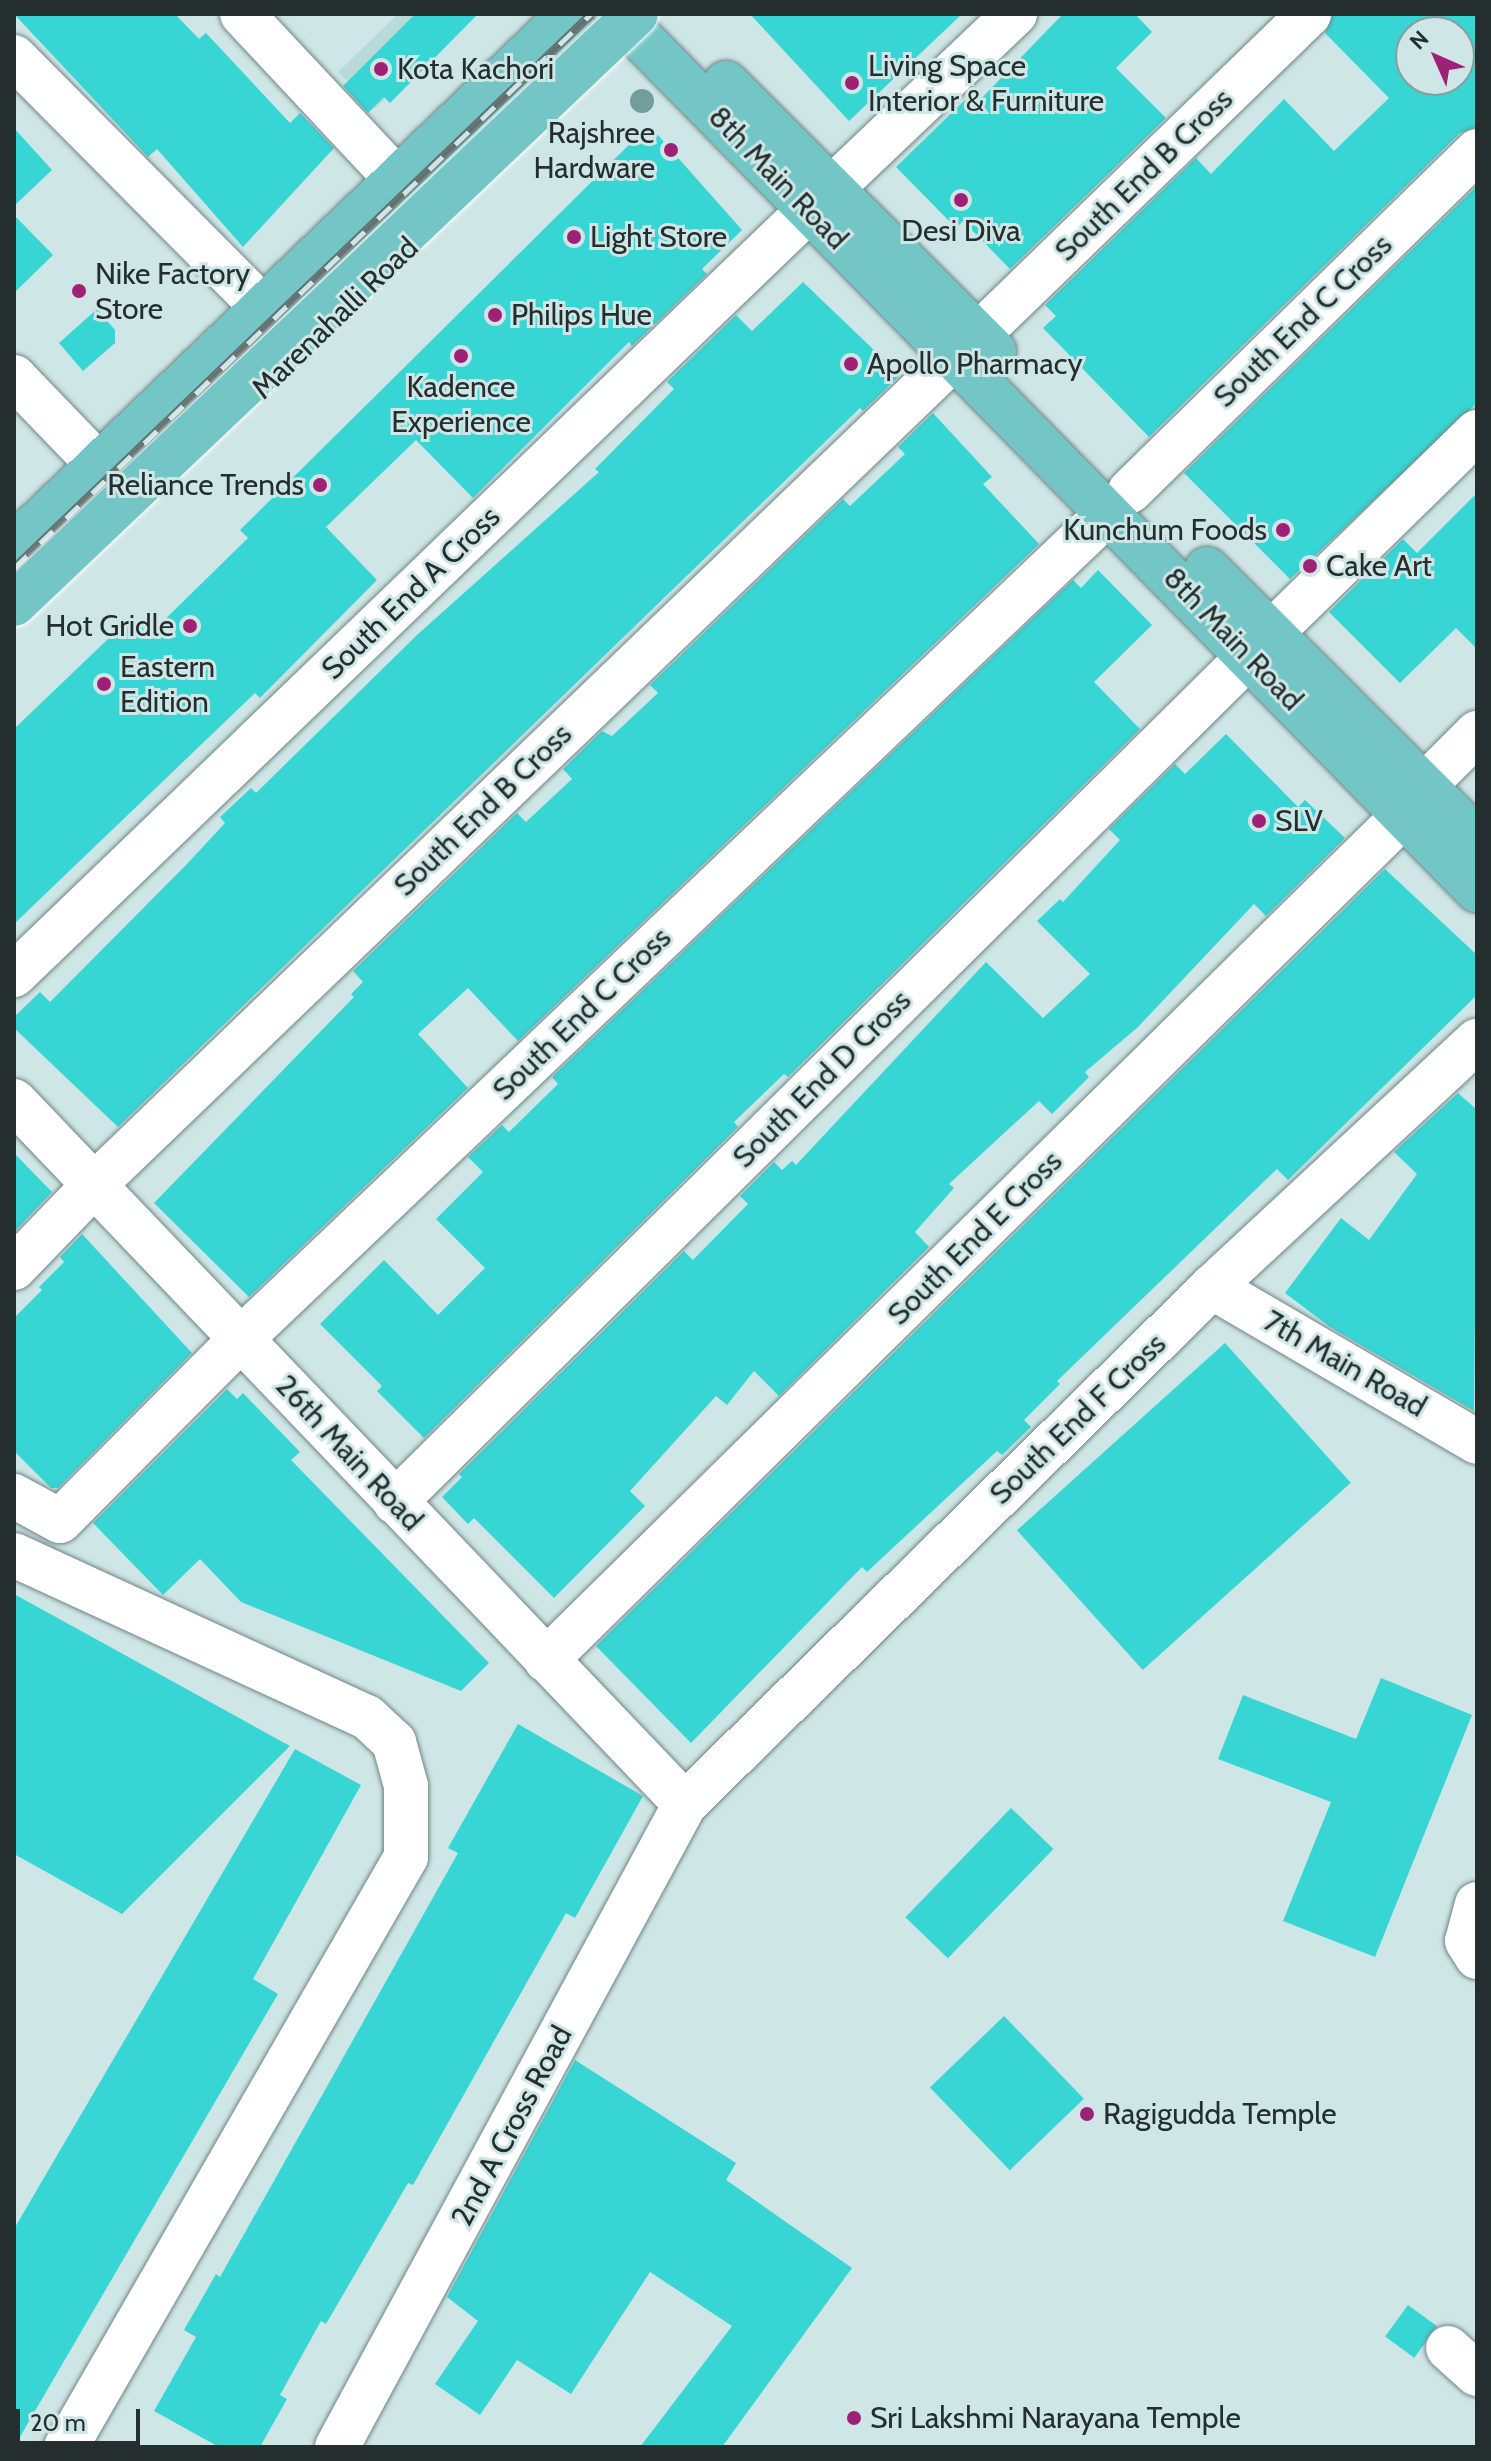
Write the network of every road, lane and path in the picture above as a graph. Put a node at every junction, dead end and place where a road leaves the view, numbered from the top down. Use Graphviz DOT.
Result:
graph roads {
  1 [pos="242,14"];
  2 [pos="548,14"];
  3 [pos="570,14"];
  4 [pos="1015,14"];
  5 [pos="1309,14"];
  6 [pos="640,18"];
  7 [pos="14,57"];
  8 [pos="1477,151"];
  9 [pos="387,169"];
  10 [pos="820,199"];
  11 [pos="252,297"];
  12 [pos="967,346"];
  13 [pos="14,377"];
  14 [pos="1477,432"];
  15 [pos="89,455"];
  16 [pos="1120,502"];
  17 [pos="14,528"];
  18 [pos="14,546"];
  19 [pos="14,604"];
  20 [pos="14,623"];
  21 [pos="1260,644"];
  22 [pos="1477,733"];
  23 [pos="1414,800"];
  24 [pos="1477,839"];
  25 [pos="1477,890"];
  26 [pos="14,975"];
  27 [pos="1477,1041"];
  28 [pos="14,1101"];
  29 [pos="94,1185"];
  30 [pos="14,1268"];
  31 [pos="1212,1287"];
  32 [pos="241,1339"];
  33 [pos="1477,1442"];
  34 [pos="14,1496"];
  35 [pos="395,1502"];
  36 [pos="14,1555"];
  37 [pos="546,1660"];
  38 [pos="685,1804"];
  39 [pos="1477,1904"];
  40 [pos="1476,1956"];
  41 [pos="350,2442"];
  42 [pos="66,2447"];
  1 -- 9 [label="street"];
  2 -- 9 [label="main road"];
  3 -- 18 [label="main road"];
  4 -- 10 [label="street, South End A Cross"];
  5 -- 12 [label="street, South End B Cross"];
  6 -- 10 [label="main road, 8th Main Road"];
  6 -- 19 [label="main road, bridge"];
  6 -- 20 [label="main road, Marenahalli Road"];
  7 -- 11 [label="street"];
  8 -- 16 [label="street, South End C Cross"];
  9 -- 11 [label="main road"];
  10 -- 12 [label="main road, 8th Main Road"];
  10 -- 26 [label="street, South End A Cross"];
  11 -- 15 [label="main road"];
  12 -- 16 [label="main road, 8th Main Road"];
  12 -- 29 [label="street, South End B Cross"];
  13 -- 15 [label="street"];
  14 -- 21 [label="street, South End D Cross"];
  15 -- 17 [label="main road"];
  16 -- 21 [label="main road, 8th Main Road"];
  16 -- 32 [label="street, South End C Cross"];
  21 -- 23 [label="main road, 8th Main Road"];
  21 -- 35 [label="street, South End D Cross"];
  22 -- 23 [label="street, South End E Cross"];
  23 -- 24 [label="main road, 8th Main Road"];
  23 -- 25 [label="main road, 8th Main Road"];
  23 -- 37 [label="street, South End E Cross"];
  27 -- 31 [label="street, South End F Cross"];
  28 -- 29 [label="street, 26th Main Road"];
  29 -- 30 [label="street, South End B Cross"];
  29 -- 32 [label="street, 26th Main Road"];
  31 -- 33 [label="street, 7th Main Road"];
  31 -- 38 [label="street, South End F Cross"];
  32 -- 34 [label="street, South End C Cross"];
  32 -- 35 [label="street, 26th Main Road"];
  35 -- 37 [label="street, 26th Main Road"];
  36 -- 42 [label="street"];
  37 -- 38 [label="street, 26th Main Road"];
  38 -- 41 [label="street, 2nd A Cross Road"];
  39 -- 40 [label="street"];
}
